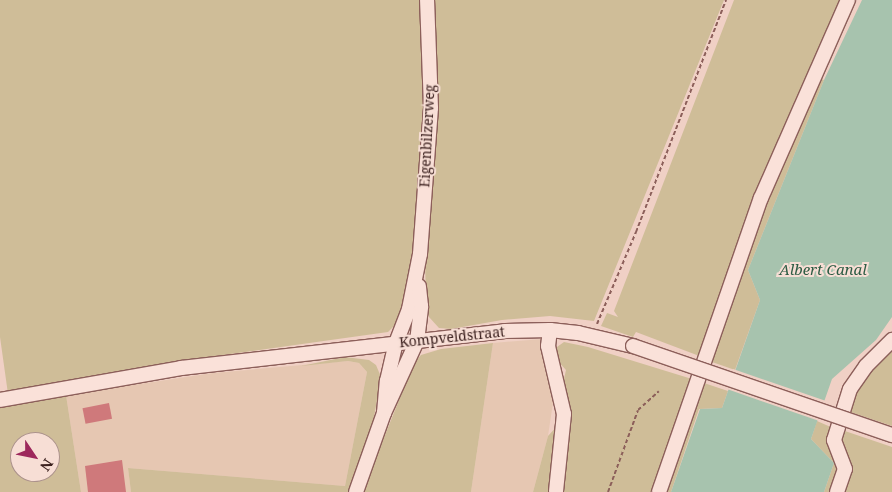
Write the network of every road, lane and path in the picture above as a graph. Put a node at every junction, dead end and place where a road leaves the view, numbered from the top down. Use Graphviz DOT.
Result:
graph roads {
  1 [pos="426,0"];
  2 [pos="726,0"];
  3 [pos="848,0"];
  4 [pos="418,273"];
  5 [pos="550,330"];
  6 [pos="594,336"];
  7 [pos="892,340"];
  8 [pos="417,341"];
  9 [pos="396,343"];
  10 [pos="659,391"];
  11 [pos="0,400"];
  12 [pos="384,413"];
  13 [pos="892,435"];
  14 [pos="356,492"];
  15 [pos="556,492"];
  16 [pos="608,492"];
  17 [pos="659,492"];
  18 [pos="837,492"];
  1 -- 4 [label="street, Eigenbilzerweg"];
  2 -- 6 [label="path"];
  3 -- 17 [label="street"];
  4 -- 8 [label="street, Eigenbilzerweg"];
  4 -- 9 [label="street, Eigenbilzerweg"];
  5 -- 6 [label="street, Kompveldstraat"];
  5 -- 8 [label="street, Kompveldstraat"];
  5 -- 15 [label="street"];
  6 -- 13 [label="street, Kompveldstraat, bridge"];
  7 -- 18 [label="street"];
  8 -- 9 [label="street, Kompveldstraat"];
  8 -- 12 [label="street, Eigenbilzerweg"];
  9 -- 11 [label="street, Kompveldstraat"];
  9 -- 12 [label="street, Eigenbilzerweg"];
  10 -- 16 [label="path"];
  12 -- 14 [label="street"];
}
